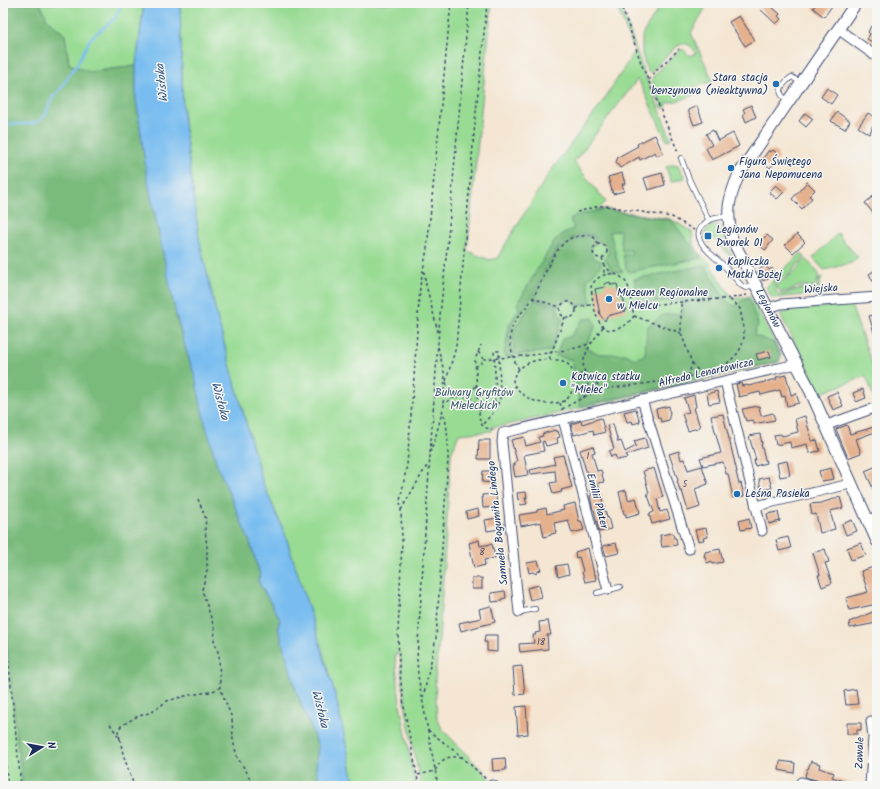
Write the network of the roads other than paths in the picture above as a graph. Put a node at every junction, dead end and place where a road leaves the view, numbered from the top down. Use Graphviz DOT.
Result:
graph roads {
  1 [pos="856,3"];
  2 [pos="838,30"];
  3 [pos="877,57"];
  4 [pos="681,158"];
  5 [pos="728,216"];
  6 [pos="709,221"];
  7 [pos="756,284"];
  8 [pos="877,297"];
  9 [pos="768,308"];
  10 [pos="797,362"];
  11 [pos="725,381"];
  12 [pos="642,400"];
  13 [pos="877,407"];
  14 [pos="563,414"];
  15 [pos="826,425"];
  16 [pos="503,432"];
  17 [pos="852,483"];
  18 [pos="756,506"];
  19 [pos="872,516"];
  20 [pos="762,531"];
  21 [pos="877,541"];
  22 [pos="689,549"];
  23 [pos="620,587"];
  24 [pos="608,590"];
  25 [pos="597,593"];
  26 [pos="535,609"];
  27 [pos="519,612"];
  28 [pos="871,721"];
  29 [pos="801,782"];
  30 [pos="816,786"];
  31 [pos="870,786"];
  1 -- 2 [label="street, Legionów"];
  2 -- 3 [label="street"];
  2 -- 5 [label="street, Legionów"];
  4 -- 6 [label="lane"];
  5 -- 6 [label="lane"];
  5 -- 7 [label="street, Legionów"];
  6 -- 7 [label="lane"];
  7 -- 9 [label="street, Legionów"];
  8 -- 9 [label="street, Wiejska"];
  9 -- 10 [label="street, Legionów"];
  10 -- 11 [label="street, Alfreda Lenartowicza"];
  10 -- 15 [label="street, Legionów"];
  11 -- 12 [label="street, Alfreda Lenartowicza"];
  11 -- 18 [label="street"];
  12 -- 14 [label="street, Alfreda Lenartowicza"];
  12 -- 22 [label="street"];
  13 -- 15 [label="street"];
  14 -- 16 [label="street, Alfreda Lenartowicza"];
  14 -- 24 [label="street, Emilii Plater"];
  15 -- 17 [label="street, Legionów"];
  16 -- 27 [label="street, Samuela Bogumiła Lindego"];
  17 -- 18 [label="street"];
  17 -- 19 [label="street, Legionów"];
  18 -- 20 [label="street"];
  19 -- 21 [label="street, Legionów"];
  23 -- 24 [label="lane"];
  24 -- 25 [label="lane"];
  26 -- 27 [label="lane"];
  28 -- 31 [label="street, Zawale"];
  29 -- 30 [label="street"];
}
